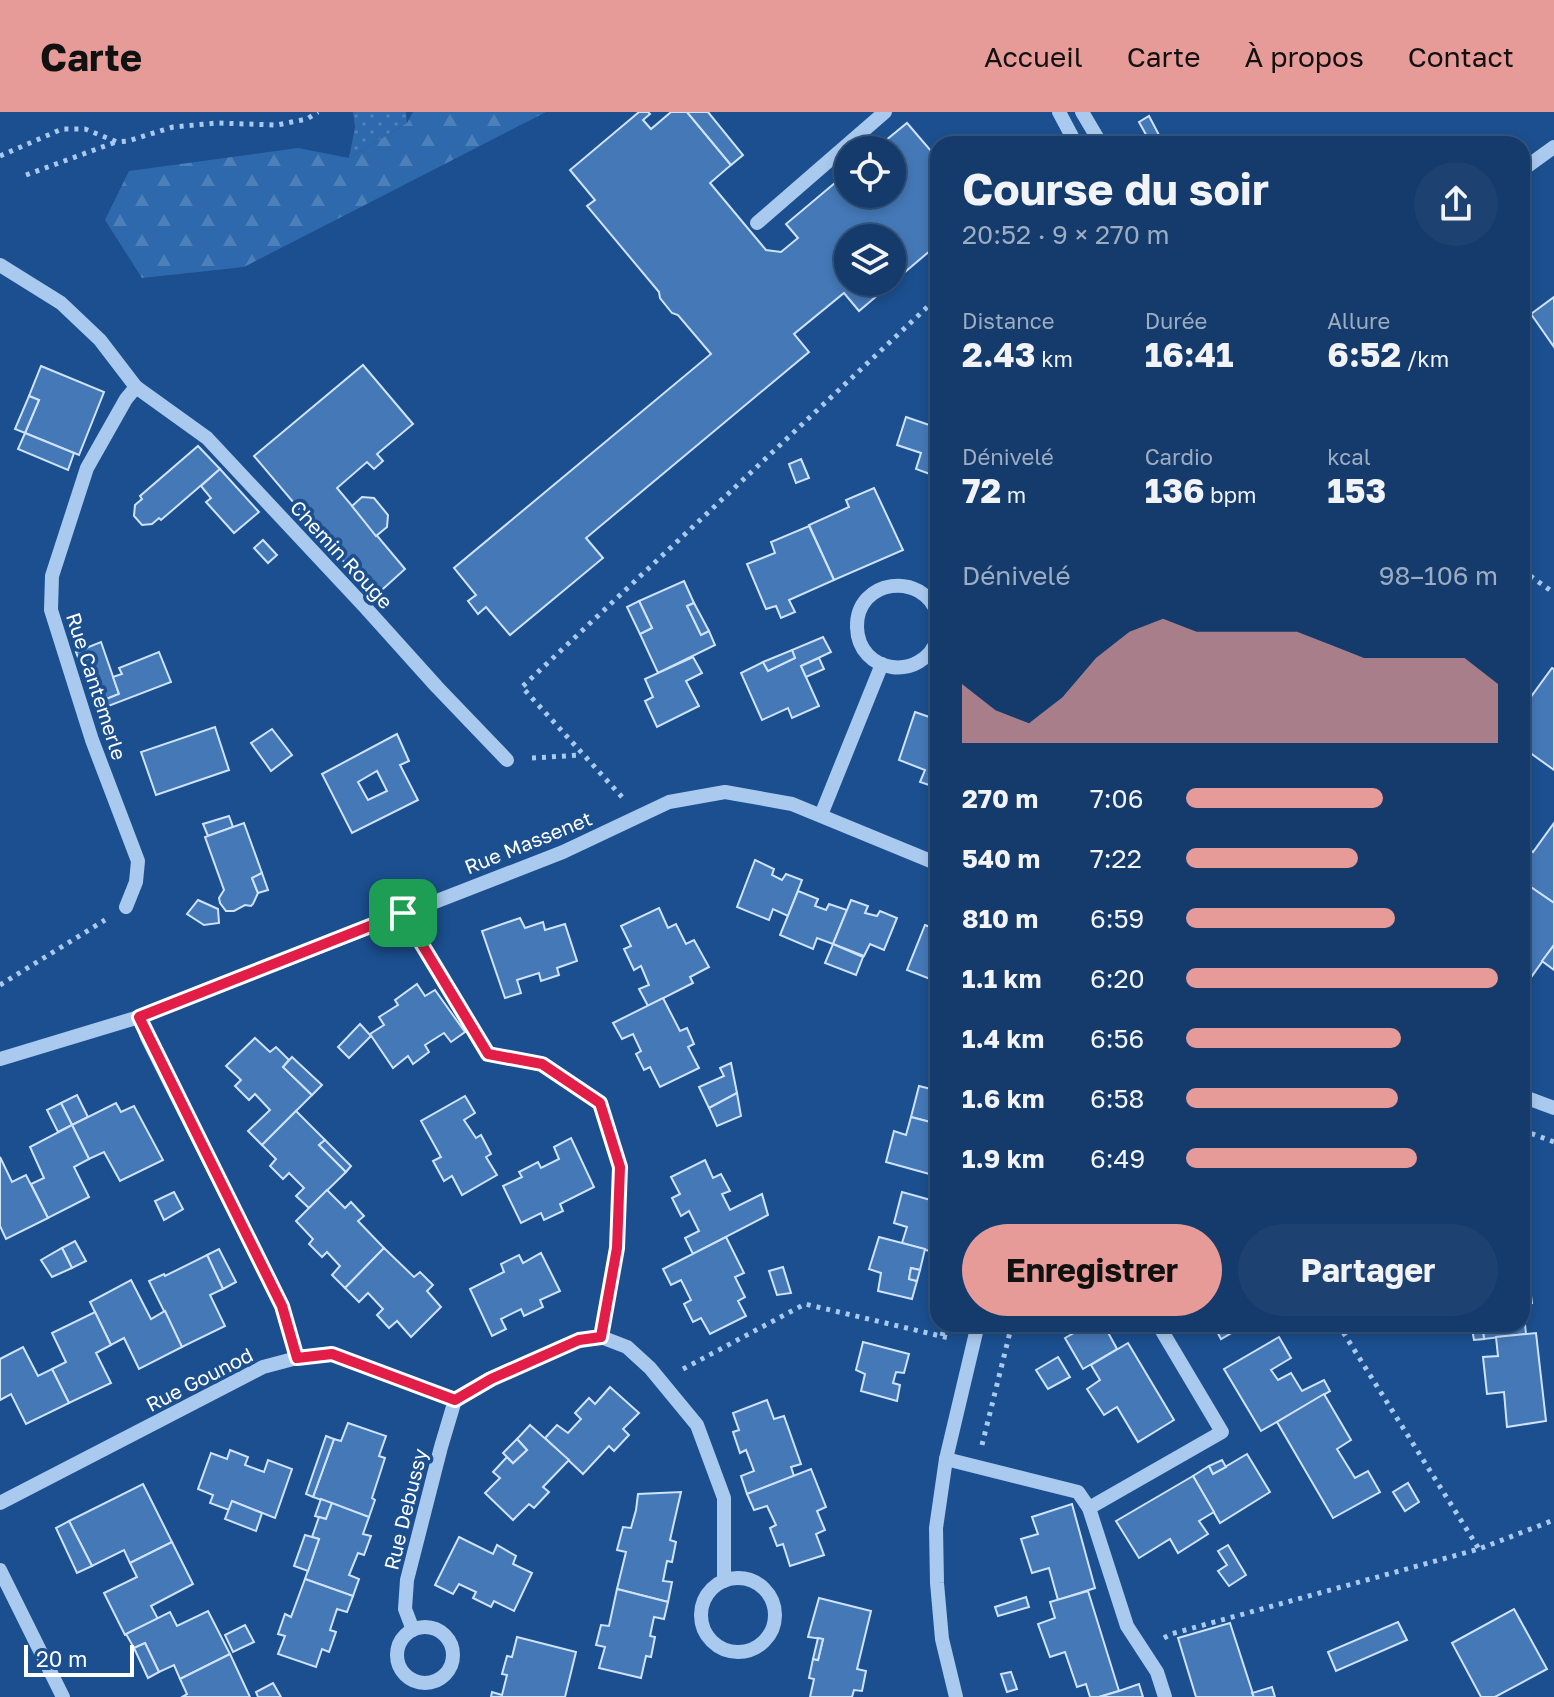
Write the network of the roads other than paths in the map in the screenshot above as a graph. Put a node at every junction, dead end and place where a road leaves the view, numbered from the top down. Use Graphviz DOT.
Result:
graph roads {
  1 [pos="885,112"];
  2 [pos="1059,112"];
  3 [pos="1082,112"];
  4 [pos="1072,136"];
  5 [pos="1096,136"];
  6 [pos="1554,147"];
  7 [pos="1530,164"];
  8 [pos="757,223"];
  9 [pos="0,265"];
  10 [pos="136,387"];
  11 [pos="930,593"];
  12 [pos="930,654"];
  13 [pos="882,664"];
  14 [pos="507,760"];
  15 [pos="821,815"];
  16 [pos="930,861"];
  17 [pos="126,907"];
  18 [pos="139,1017"];
  19 [pos="0,1059"];
  20 [pos="542,1064"];
  21 [pos="1530,1099"];
  22 [pos="1554,1108"];
  23 [pos="976,1332"];
  24 [pos="1163,1332"];
  25 [pos="601,1337"];
  26 [pos="297,1358"];
  27 [pos="455,1400"];
  28 [pos="946,1459"];
  29 [pos="0,1503"];
  30 [pos="1089,1508"];
  31 [pos="0,1570"];
  32 [pos="724,1581"];
  33 [pos="413,1630"];
  34 [pos="63,1697"];
  35 [pos="956,1697"];
  36 [pos="1165,1697"];
  1 -- 8 [label="street"];
  2 -- 4 [label="street"];
  3 -- 5 [label="street"];
  6 -- 7 [label="street"];
  9 -- 10 [label="street"];
  10 -- 14 [label="street, Chemin Rouge"];
  10 -- 17 [label="street, Rue Cantemerle"];
  11 -- 13 [label="street"];
  12 -- 13 [label="street"];
  13 -- 15 [label="street"];
  15 -- 16 [label="street, Rue Massenet"];
  15 -- 18 [label="street, Rue Massenet"];
  18 -- 19 [label="street, Rue Massenet"];
  18 -- 26 [label="street"];
  20 -- 25 [label="street"];
  21 -- 22 [label="street"];
  23 -- 28 [label="street"];
  24 -- 30 [label="street"];
  25 -- 27 [label="street"];
  25 -- 32 [label="street"];
  26 -- 27 [label="street, Rue Gounod"];
  26 -- 29 [label="street, Rue Gounod"];
  27 -- 33 [label="street, Rue Debussy"];
  28 -- 30 [label="street"];
  28 -- 35 [label="street"];
  30 -- 36 [label="street"];
  31 -- 34 [label="street"];
  32 -- 32 [label="street"];
}
